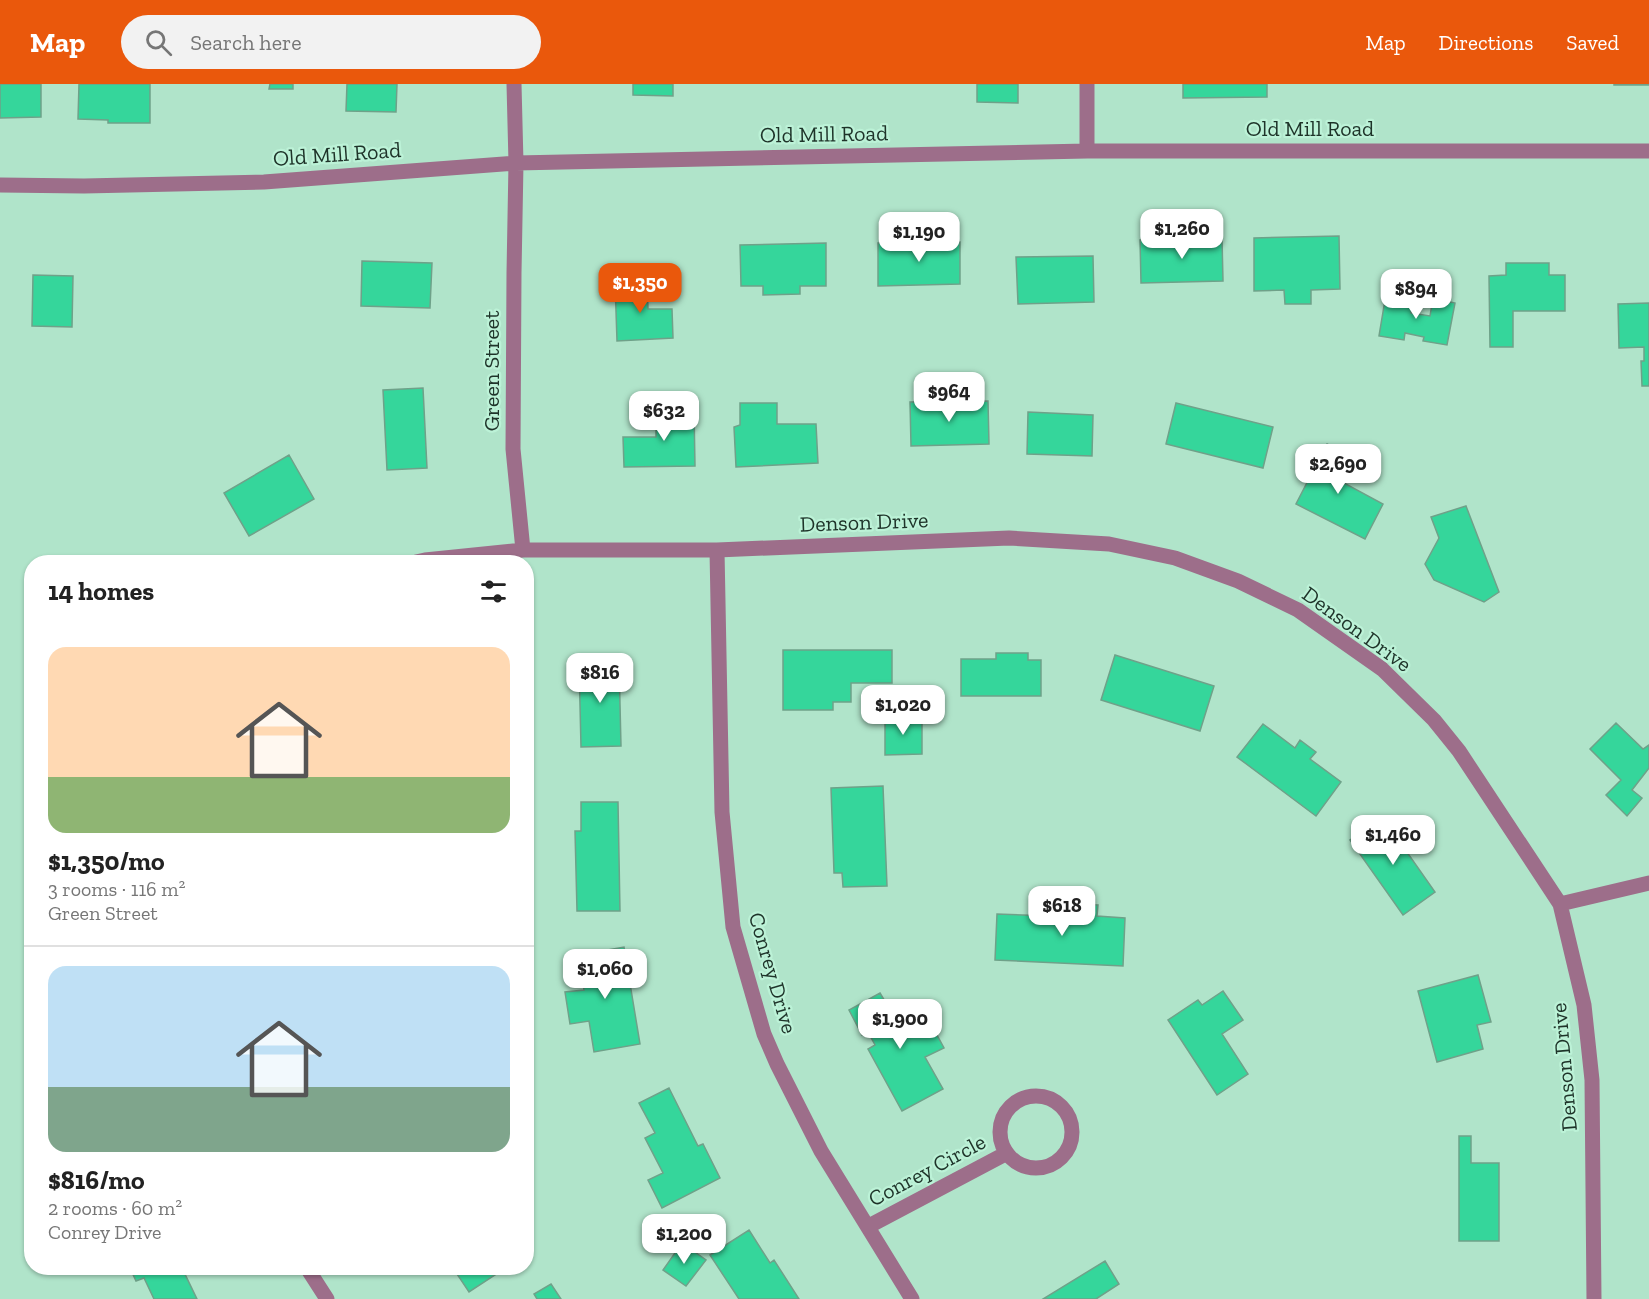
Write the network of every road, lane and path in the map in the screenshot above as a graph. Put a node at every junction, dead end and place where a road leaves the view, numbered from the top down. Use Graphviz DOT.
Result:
graph roads {
  1 [pos="514,84"];
  2 [pos="1087,84"];
  3 [pos="1087,151"];
  4 [pos="1649,151"];
  5 [pos="516,163"];
  6 [pos="0,185"];
  7 [pos="523,550"];
  8 [pos="717,550"];
  9 [pos="474,555"];
  10 [pos="1649,883"];
  11 [pos="1560,904"];
  12 [pos="1006,1153"];
  13 [pos="869,1226"];
  14 [pos="312,1275"];
  15 [pos="327,1299"];
  16 [pos="912,1299"];
  17 [pos="1594,1299"];
  1 -- 5 [label="street, Green Street"];
  2 -- 3 [label="street"];
  3 -- 4 [label="street, Old Mill Road"];
  3 -- 5 [label="street, Old Mill Road"];
  5 -- 6 [label="street, Old Mill Road"];
  5 -- 7 [label="street, Green Street"];
  7 -- 8 [label="street, Denson Drive"];
  7 -- 9 [label="street"];
  8 -- 11 [label="street, Denson Drive"];
  8 -- 13 [label="street, Conrey Drive"];
  10 -- 11 [label="street"];
  11 -- 17 [label="street, Denson Drive"];
  12 -- 12 [label="street, Conrey Circle"];
  12 -- 13 [label="street, Conrey Circle"];
  13 -- 16 [label="street, Conrey Drive"];
  14 -- 15 [label="street"];
}
